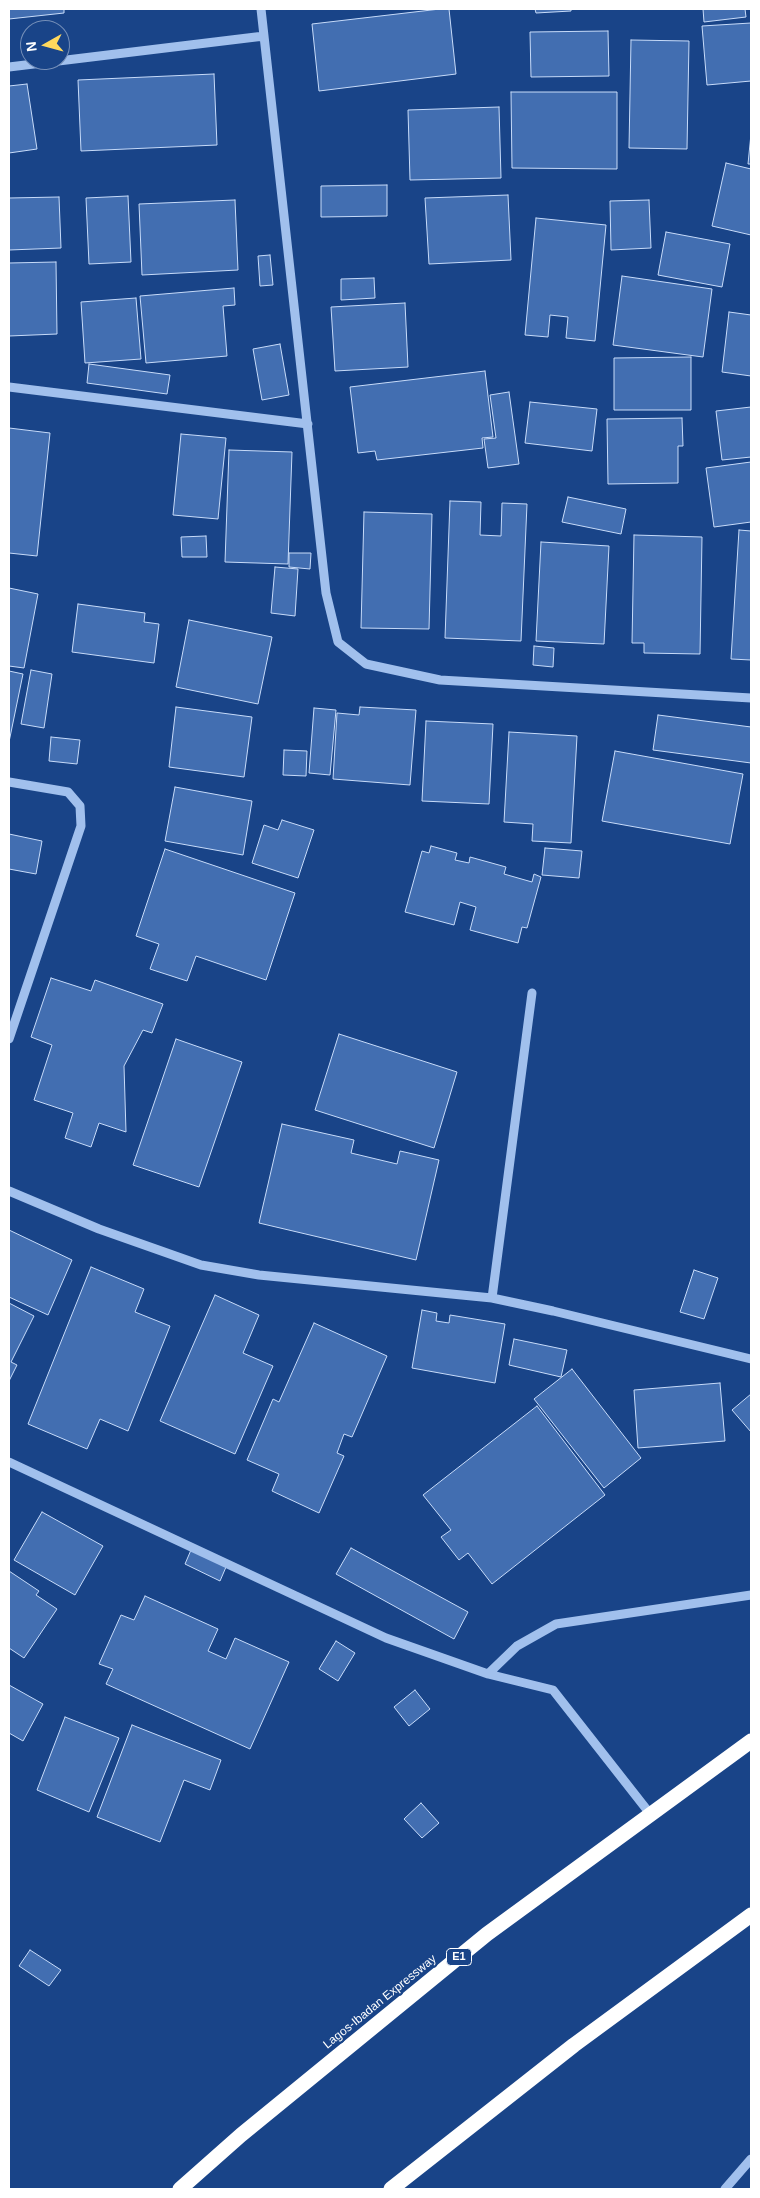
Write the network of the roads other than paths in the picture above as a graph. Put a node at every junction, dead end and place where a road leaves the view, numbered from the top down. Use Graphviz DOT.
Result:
graph roads {
  1 [pos="261,9"];
  2 [pos="264,36"];
  3 [pos="9,67"];
  4 [pos="9,387"];
  5 [pos="308,424"];
  6 [pos="751,698"];
  7 [pos="9,782"];
  8 [pos="532,994"];
  9 [pos="9,1039"];
  10 [pos="9,1191"];
  11 [pos="492,1298"];
  12 [pos="751,1359"];
  13 [pos="9,1462"];
  14 [pos="751,1595"];
  15 [pos="488,1674"];
  16 [pos="751,1742"];
  17 [pos="651,1815"];
  18 [pos="751,1916"];
  19 [pos="751,2158"];
  20 [pos="180,2189"];
  21 [pos="391,2189"];
  22 [pos="725,2189"];
  1 -- 2 [label="street"];
  2 -- 3 [label="street"];
  2 -- 5 [label="street"];
  4 -- 5 [label="street"];
  5 -- 6 [label="street"];
  7 -- 9 [label="street"];
  8 -- 11 [label="street"];
  10 -- 11 [label="street"];
  11 -- 12 [label="street"];
  13 -- 15 [label="street"];
  14 -- 15 [label="street"];
  15 -- 17 [label="street"];
  16 -- 17 [label="highway, Lagos-Ibadan Expressway / E1"];
  17 -- 20 [label="highway, Lagos-Ibadan Expressway / E1"];
  18 -- 21 [label="highway"];
  19 -- 22 [label="street"];
}
